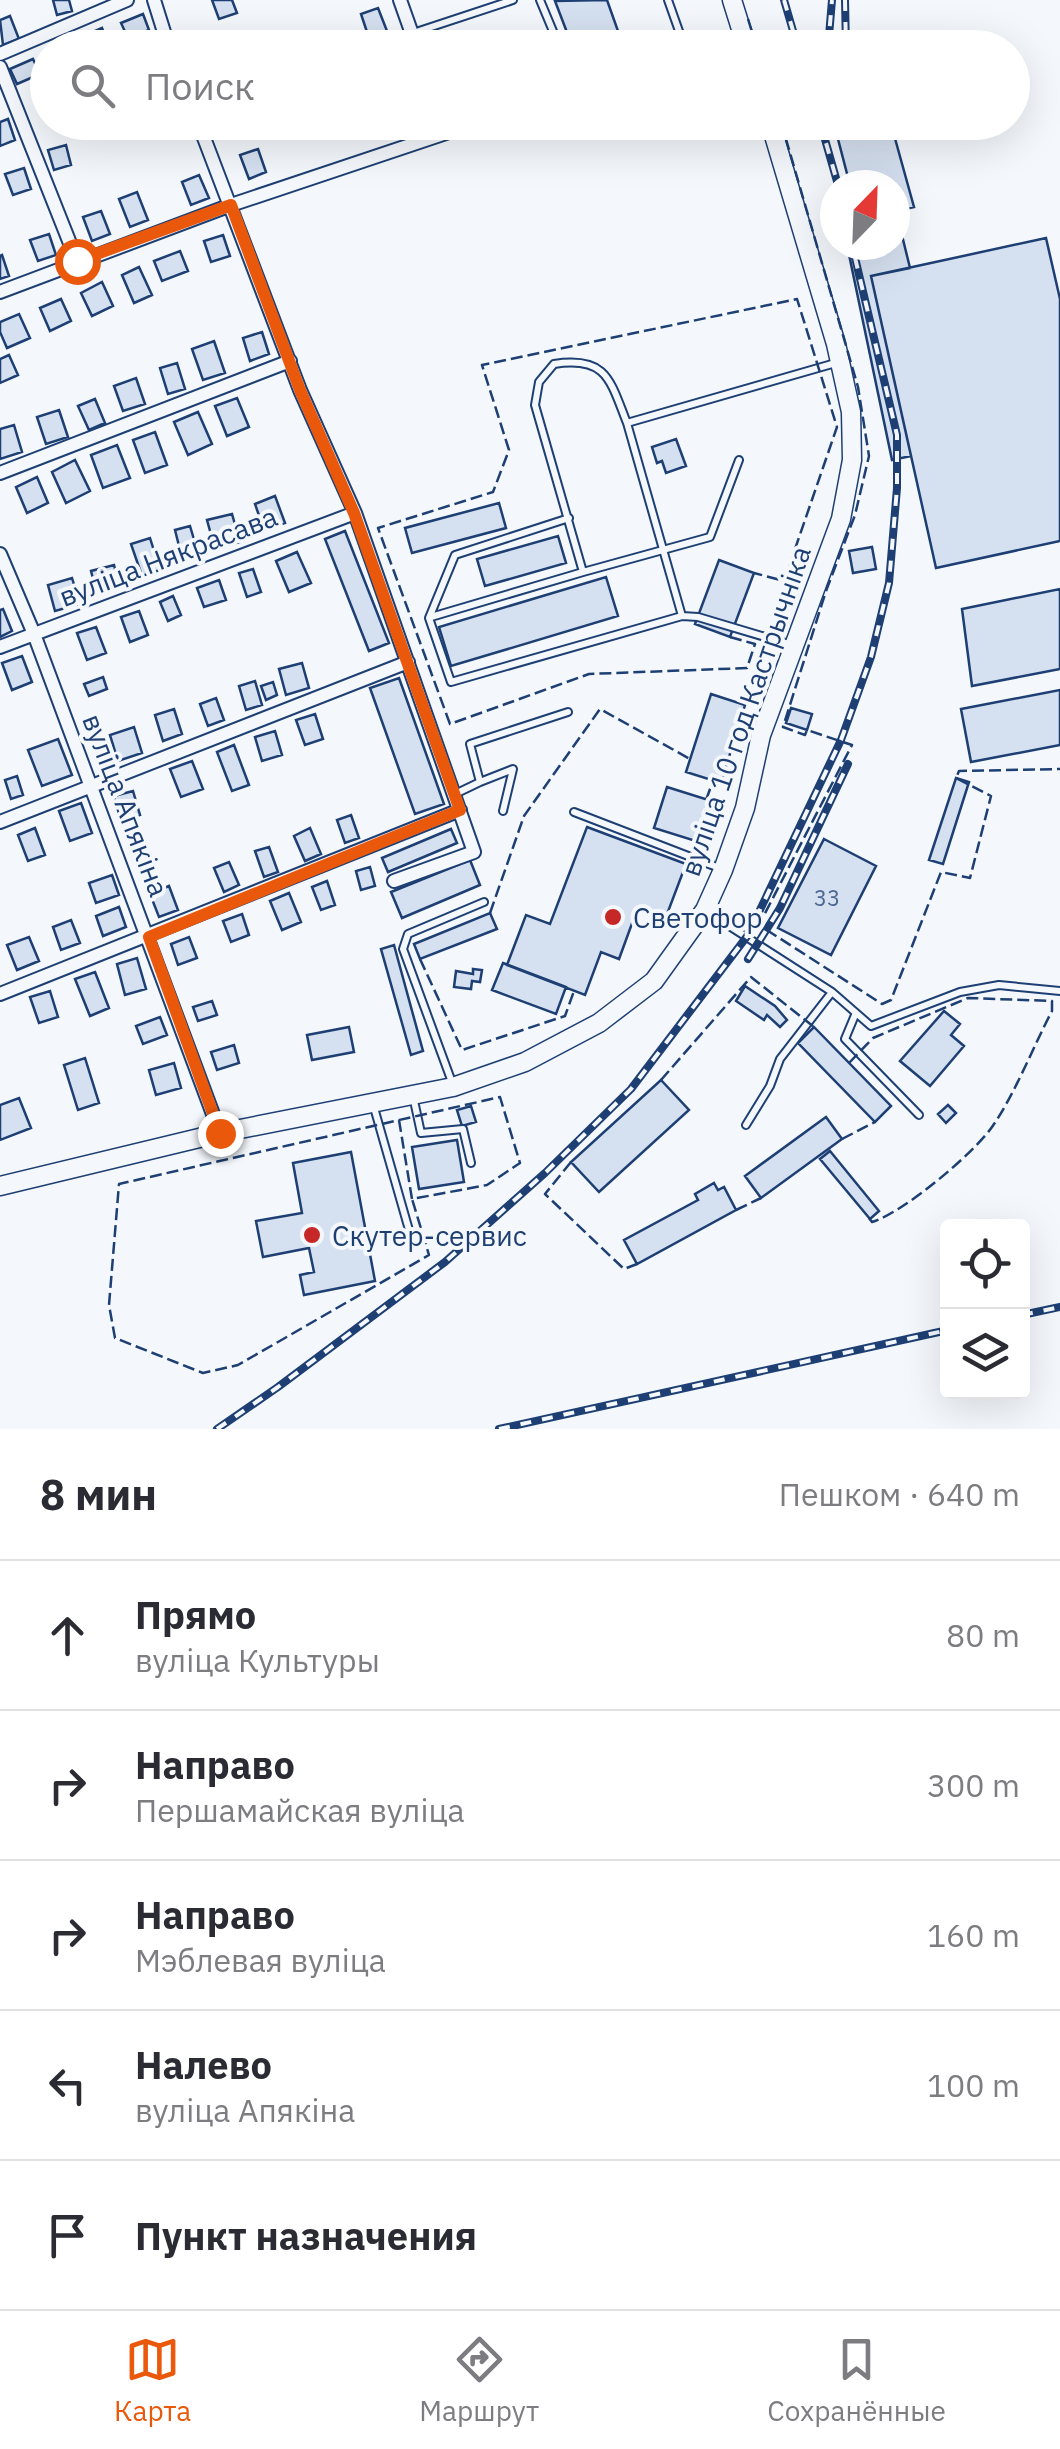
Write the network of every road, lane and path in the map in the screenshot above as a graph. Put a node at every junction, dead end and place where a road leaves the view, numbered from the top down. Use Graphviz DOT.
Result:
graph roads {
  1 [pos="127,0"];
  2 [pos="154,0"];
  3 [pos="400,0"];
  4 [pos="514,0"];
  5 [pos="540,0"];
  6 [pos="668,0"];
  7 [pos="732,0"];
  8 [pos="56,30"];
  9 [pos="163,30"];
  10 [pos="410,30"];
  11 [pos="441,30"];
  12 [pos="552,30"];
  13 [pos="679,30"];
  14 [pos="739,30"];
  15 [pos="30,41"];
  16 [pos="0,54"];
  17 [pos="0,67"];
  18 [pos="205,140"];
  19 [pos="409,140"];
  20 [pos="775,140"];
  21 [pos="231,205"];
  22 [pos="77,261"];
  23 [pos="0,292"];
  24 [pos="290,360"];
  25 [pos="840,362"];
  26 [pos="627,423"];
  27 [pos="739,460"];
  28 [pos="0,473"];
  29 [pos="354,513"];
  30 [pos="569,518"];
  31 [pos="663,549"];
  32 [pos="0,554"];
  33 [pos="583,572"];
  34 [pos="682,616"];
  35 [pos="429,618"];
  36 [pos="34,634"];
  37 [pos="794,645"];
  38 [pos="0,647"];
  39 [pos="408,662"];
  40 [pos="568,712"];
  41 [pos="480,782"];
  42 [pos="91,785"];
  43 [pos="454,794"];
  44 [pos="460,810"];
  45 [pos="503,812"];
  46 [pos="574,812"];
  47 [pos="0,822"];
  48 [pos="723,870"];
  49 [pos="394,881"];
  50 [pos="484,902"];
  51 [pos="705,910"];
  52 [pos="149,937"];
  53 [pos="1060,990"];
  54 [pos="832,992"];
  55 [pos="0,994"];
  56 [pos="854,1015"];
  57 [pos="453,1086"];
  58 [pos="413,1094"];
  59 [pos="373,1102"];
  60 [pos="919,1114"];
  61 [pos="746,1125"];
  62 [pos="220,1133"];
  63 [pos="471,1163"];
  64 [pos="0,1186"];
  65 [pos="412,1244"];
  1 -- 8 [label="street"];
  2 -- 9 [label="street"];
  3 -- 10 [label="street"];
  4 -- 11 [label="lane"];
  5 -- 12 [label="lane"];
  6 -- 13 [label="lane"];
  7 -- 14 [label="street"];
  15 -- 16 [label="street"];
  17 -- 22 [label="street"];
  18 -- 21 [label="street"];
  19 -- 21 [label="street"];
  20 -- 25 [label="street, вуліца 10 год Кастрычніка"];
  21 -- 22 [label="street"];
  21 -- 24 [label="street"];
  22 -- 23 [label="street"];
  24 -- 28 [label="street"];
  24 -- 29 [label="street"];
  25 -- 26 [label="lane"];
  25 -- 37 [label="street, вуліца 10 год Кастрычніка"];
  26 -- 30 [label="lane"];
  26 -- 31 [label="lane"];
  27 -- 31 [label="lane"];
  29 -- 36 [label="street, вуліца Някрасава"];
  29 -- 39 [label="street"];
  30 -- 33 [label="lane"];
  30 -- 35 [label="lane"];
  31 -- 33 [label="lane"];
  31 -- 34 [label="lane"];
  32 -- 36 [label="street, вуліца Апякіна"];
  33 -- 35 [label="lane"];
  34 -- 35 [label="lane"];
  34 -- 37 [label="lane"];
  36 -- 38 [label="street, вуліца Някрасава"];
  36 -- 42 [label="street, вуліца Апякіна"];
  37 -- 48 [label="street, вуліца 10 год Кастрычніка"];
  39 -- 42 [label="street"];
  39 -- 43 [label="street"];
  40 -- 41 [label="lane"];
  41 -- 43 [label="lane"];
  41 -- 45 [label="lane"];
  42 -- 47 [label="street"];
  42 -- 52 [label="street, вуліца Апякіна"];
  43 -- 44 [label="street"];
  44 -- 49 [label="street"];
  44 -- 52 [label="street"];
  46 -- 48 [label="lane"];
  48 -- 51 [label="street, вуліца 10 год Кастрычніка"];
  50 -- 57 [label="lane"];
  51 -- 54 [label="lane"];
  51 -- 57 [label="street, вуліца 10 год Кастрычніка"];
  52 -- 55 [label="street"];
  52 -- 62 [label="street, вуліца Апякіна"];
  53 -- 56 [label="lane"];
  54 -- 56 [label="lane"];
  54 -- 61 [label="lane"];
  56 -- 60 [label="lane"];
  57 -- 58 [label="street, вуліца 10 год Кастрычніка"];
  58 -- 59 [label="street, вуліца 10 год Кастрычніка"];
  58 -- 63 [label="lane"];
  59 -- 62 [label="street, вуліца 10 год Кастрычніка"];
  59 -- 65 [label="lane"];
  62 -- 64 [label="street, вуліца 10 год Кастрычніка"];
}
